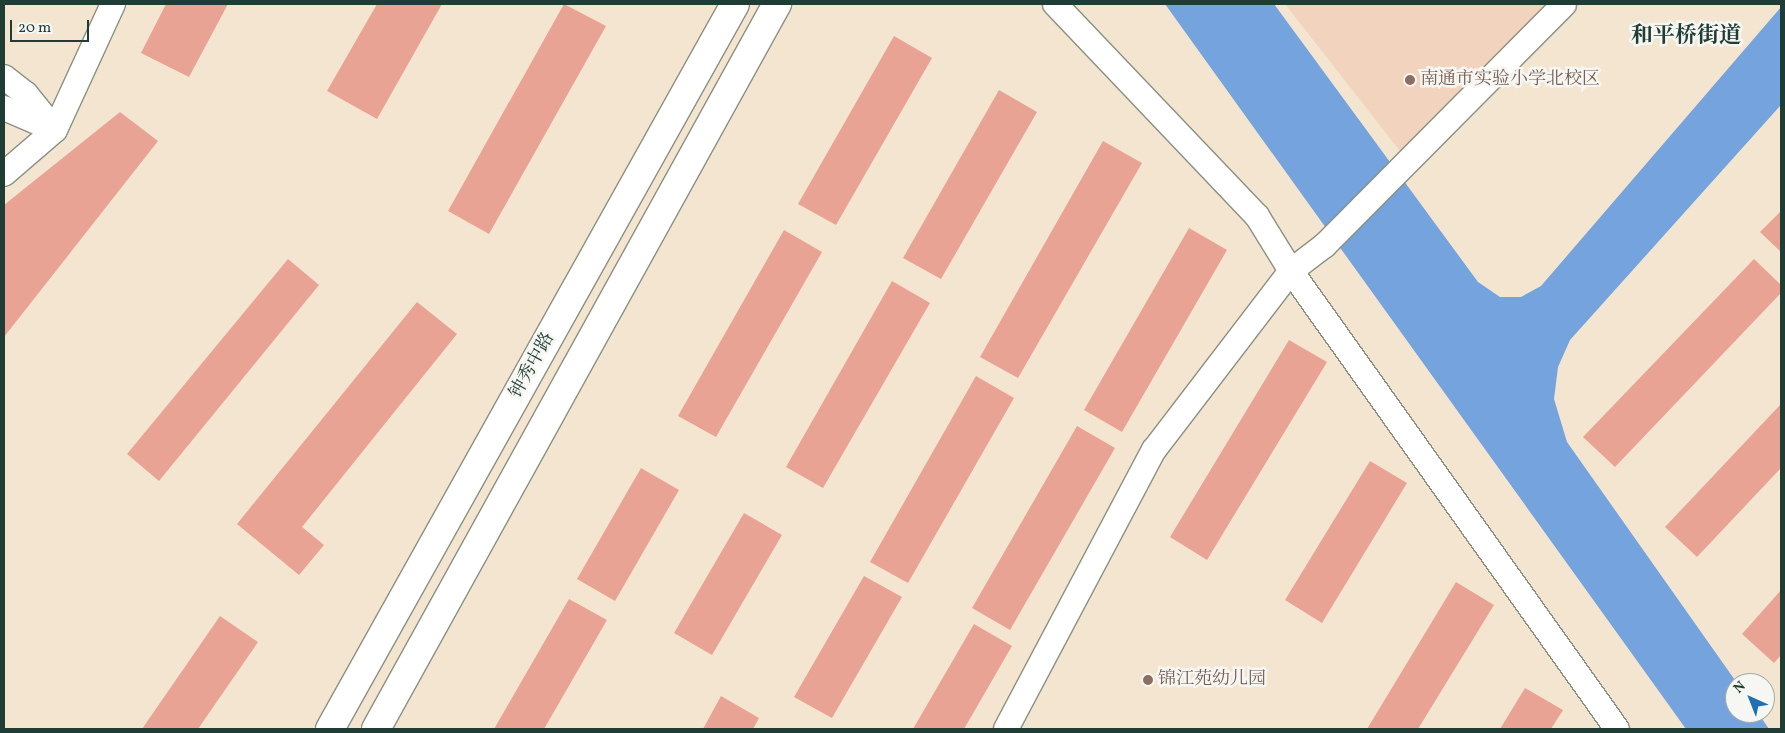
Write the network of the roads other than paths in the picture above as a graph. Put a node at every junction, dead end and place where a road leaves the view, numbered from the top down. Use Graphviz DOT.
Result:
graph roads {
  1 [pos="114,4"];
  2 [pos="735,4"];
  3 [pos="777,4"];
  4 [pos="1055,4"];
  5 [pos="1564,4"];
  6 [pos="4,76"];
  7 [pos="4,108"];
  8 [pos="55,130"];
  9 [pos="4,174"];
  10 [pos="1291,271"];
  11 [pos="330,729"];
  12 [pos="376,729"];
  13 [pos="1006,729"];
  14 [pos="1617,729"];
  1 -- 8 [label="street"];
  2 -- 11 [label="main road, 钟秀中路"];
  3 -- 12 [label="main road"];
  4 -- 10 [label="street"];
  5 -- 10 [label="street"];
  6 -- 8 [label="street"];
  7 -- 8 [label="street"];
  8 -- 9 [label="street"];
  10 -- 13 [label="street"];
  10 -- 14 [label="street"];
}
